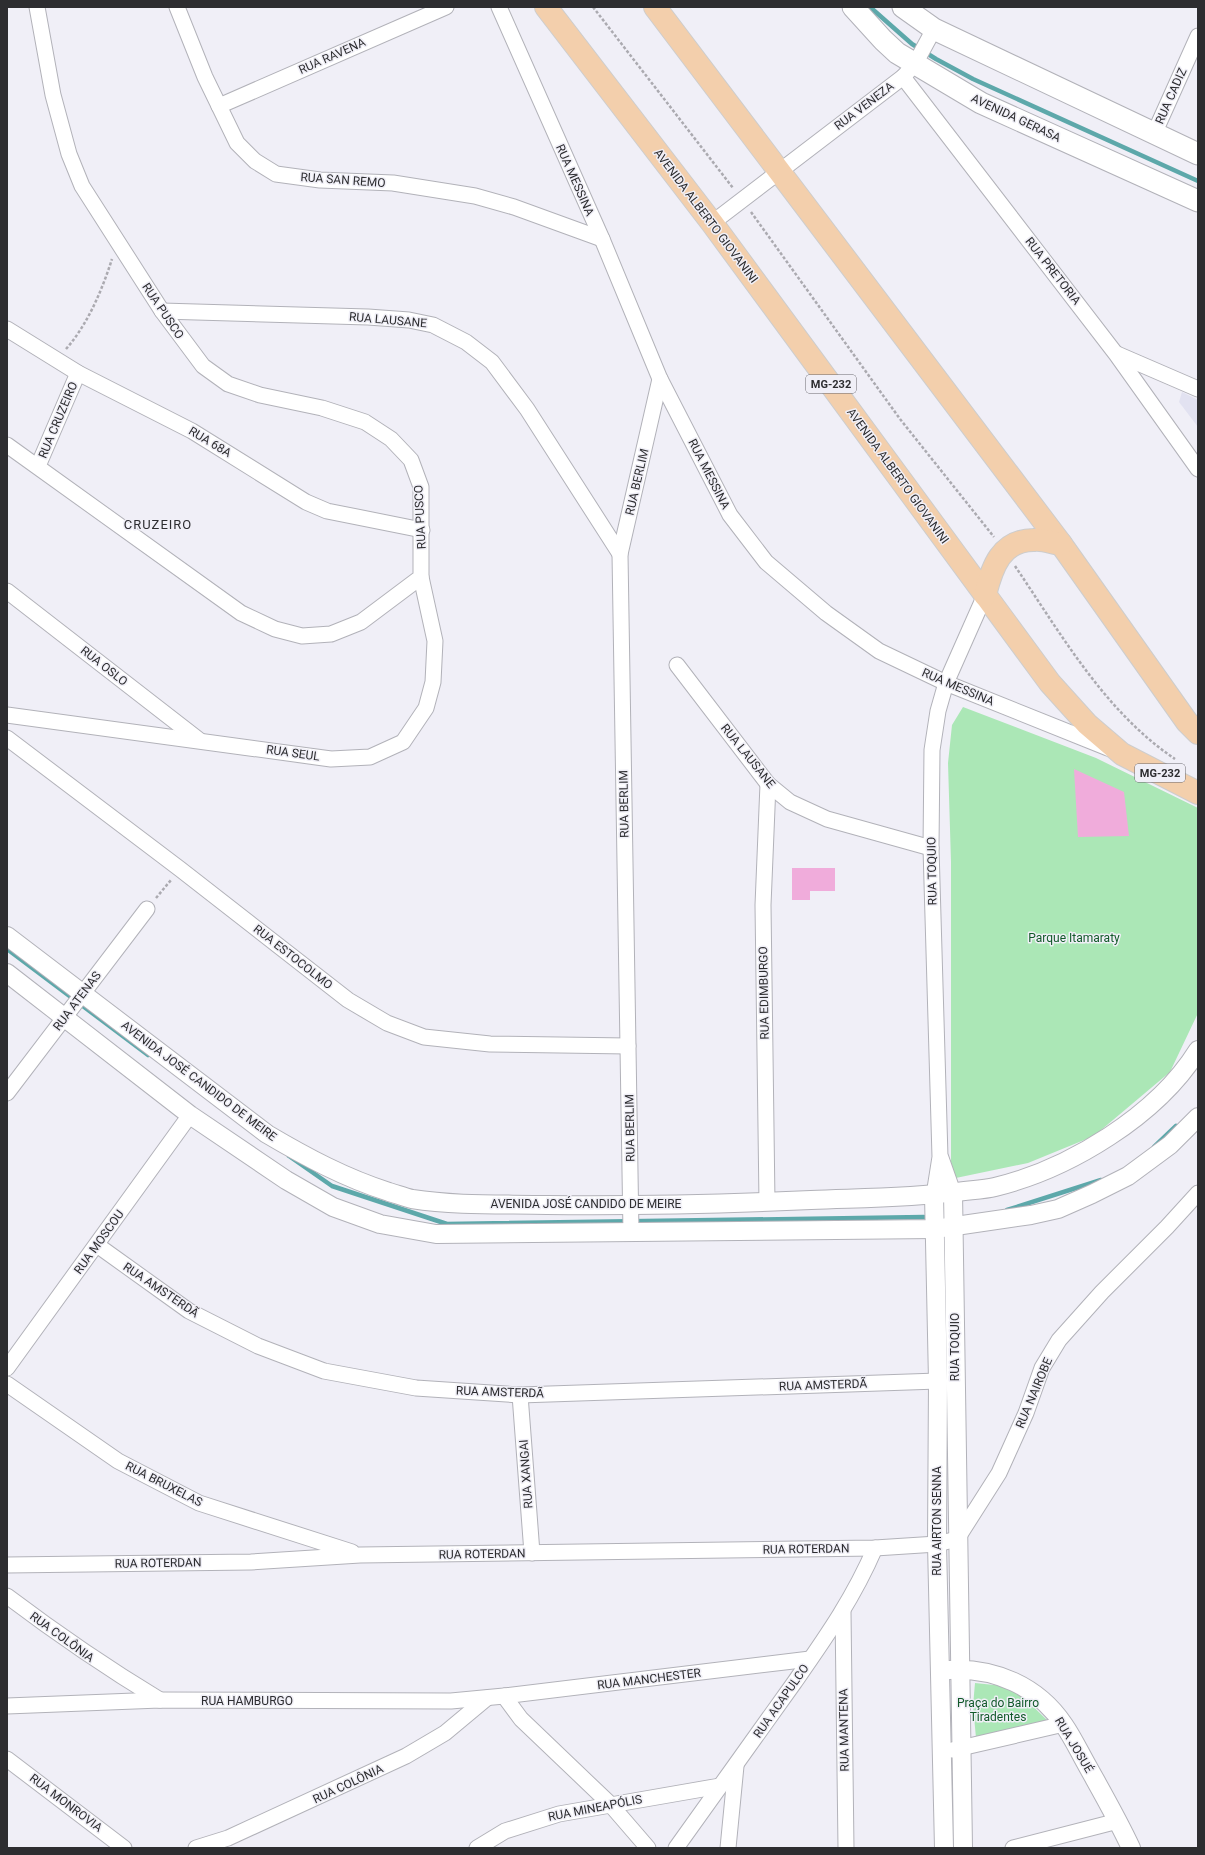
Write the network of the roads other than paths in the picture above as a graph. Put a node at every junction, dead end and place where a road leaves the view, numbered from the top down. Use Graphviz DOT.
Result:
graph roads {
  1 [pos="38,7"];
  2 [pos="177,7"];
  3 [pos="446,7"];
  4 [pos="498,7"];
  5 [pos="546,7"];
  6 [pos="655,7"];
  7 [pos="853,7"];
  8 [pos="903,7"];
  9 [pos="1198,36"];
  10 [pos="920,54"];
  11 [pos="219,106"];
  12 [pos="1154,134"];
  13 [pos="1198,154"];
  14 [pos="779,171"];
  15 [pos="1198,201"];
  16 [pos="712,223"];
  17 [pos="602,239"];
  18 [pos="162,311"];
  19 [pos="7,329"];
  20 [pos="1116,354"];
  21 [pos="78,373"];
  22 [pos="660,380"];
  23 [pos="1198,389"];
  24 [pos="7,445"];
  25 [pos="38,466"];
  26 [pos="1198,470"];
  27 [pos="422,530"];
  28 [pos="1062,544"];
  29 [pos="620,554"];
  30 [pos="421,577"];
  31 [pos="7,591"];
  32 [pos="985,595"];
  33 [pos="677,665"];
  34 [pos="946,683"];
  35 [pos="7,715"];
  36 [pos="1198,733"];
  37 [pos="7,738"];
  38 [pos="201,741"];
  39 [pos="1122,754"];
  40 [pos="768,784"];
  41 [pos="1198,793"];
  42 [pos="930,848"];
  43 [pos="147,909"];
  44 [pos="7,936"];
  45 [pos="7,973"];
  46 [pos="74,1005"];
  47 [pos="628,1046"];
  48 [pos="1198,1050"];
  49 [pos="7,1093"];
  50 [pos="190,1115"];
  51 [pos="1198,1116"];
  52 [pos="940,1157"];
  53 [pos="953,1192"];
  54 [pos="1198,1193"];
  55 [pos="934,1195"];
  56 [pos="767,1202"];
  57 [pos="631,1219"];
  58 [pos="955,1227"];
  59 [pos="935,1229"];
  60 [pos="97,1245"];
  61 [pos="7,1368"];
  62 [pos="938,1381"];
  63 [pos="7,1384"];
  64 [pos="520,1395"];
  65 [pos="957,1539"];
  66 [pos="936,1544"];
  67 [pos="875,1548"];
  68 [pos="532,1553"];
  69 [pos="360,1555"];
  70 [pos="7,1565"];
  71 [pos="7,1596"];
  72 [pos="843,1612"];
  73 [pos="810,1659"];
  74 [pos="961,1669"];
  75 [pos="940,1670"];
  76 [pos="504,1696"];
  77 [pos="487,1698"];
  78 [pos="160,1700"];
  79 [pos="7,1706"];
  80 [pos="1064,1724"];
  81 [pos="961,1748"];
  82 [pos="943,1752"];
  83 [pos="7,1759"];
  84 [pos="736,1766"];
  85 [pos="720,1786"];
  86 [pos="610,1804"];
  87 [pos="1118,1821"];
  88 [pos="124,1848"];
  89 [pos="196,1848"];
  90 [pos="477,1848"];
  91 [pos="648,1848"];
  92 [pos="676,1848"];
  93 [pos="728,1848"];
  94 [pos="846,1848"];
  95 [pos="944,1848"];
  96 [pos="963,1848"];
  97 [pos="1013,1848"];
  98 [pos="1131,1848"];
  1 -- 18 [label="street, RUA PUSCO"];
  2 -- 11 [label="street, RUA SAN REMO"];
  3 -- 11 [label="street, RUA RAVENA"];
  4 -- 17 [label="street, RUA MESSINA"];
  5 -- 16 [label="main road, AVENIDA ALBERTO GIOVANINI / MG-232"];
  6 -- 14 [label="main road"];
  7 -- 10 [label="main road, AVENIDA GERASA"];
  8 -- 10 [label="main road, AVENIDA GERASA"];
  9 -- 12 [label="street, RUA CADIZ"];
  10 -- 12 [label="main road, AVENIDA GERASA"];
  10 -- 14 [label="street, RUA VENEZA"];
  10 -- 15 [label="main road, AVENIDA GERASA"];
  10 -- 20 [label="street, RUA PRETORIA"];
  11 -- 17 [label="street, RUA SAN REMO"];
  12 -- 13 [label="main road, AVENIDA GERASA"];
  14 -- 16 [label="street, RUA VENEZA"];
  14 -- 28 [label="main road"];
  16 -- 32 [label="main road, AVENIDA ALBERTO GIOVANINI / MG-232"];
  17 -- 22 [label="street, RUA MESSINA"];
  18 -- 27 [label="street, RUA PUSCO"];
  18 -- 29 [label="street, RUA LAUSANE"];
  19 -- 21 [label="street, RUA 68A"];
  20 -- 23 [label="street"];
  20 -- 26 [label="street, RUA PRETORIA"];
  21 -- 25 [label="street, RUA CRUZEIRO"];
  21 -- 27 [label="street, RUA 68A"];
  22 -- 29 [label="street, RUA BERLIM"];
  22 -- 34 [label="street, RUA MESSINA"];
  24 -- 25 [label="street"];
  25 -- 30 [label="street"];
  27 -- 30 [label="street, RUA PUSCO"];
  28 -- 32 [label="main road"];
  28 -- 36 [label="main road"];
  29 -- 47 [label="street, RUA BERLIM"];
  30 -- 38 [label="street, RUA SEUL"];
  31 -- 38 [label="street, RUA OSLO"];
  32 -- 34 [label="street, RUA TOQUIO"];
  32 -- 39 [label="main road, AVENIDA ALBERTO GIOVANINI / MG-232"];
  33 -- 40 [label="street, RUA LAUSANE"];
  34 -- 39 [label="street, RUA MESSINA"];
  34 -- 42 [label="street, RUA TOQUIO"];
  35 -- 38 [label="street, RUA SEUL"];
  37 -- 47 [label="street, RUA ESTOCOLMO"];
  39 -- 41 [label="main road, AVENIDA ALBERTO GIOVANINI / MG-232"];
  40 -- 42 [label="street, RUA LAUSANE"];
  40 -- 56 [label="street, RUA EDIMBURGO"];
  42 -- 52 [label="street, RUA TOQUIO"];
  43 -- 46 [label="street, RUA ATENAS"];
  44 -- 46 [label="street, AVENIDA JOSÉ CANDIDO DE MEIRE"];
  45 -- 46 [label="street, AVENIDA JOSÉ CANDIDO DE MEIRE"];
  46 -- 49 [label="street, RUA ATENAS"];
  46 -- 50 [label="street, AVENIDA JOSÉ CANDIDO DE MEIRE"];
  46 -- 57 [label="street, AVENIDA JOSÉ CANDIDO DE MEIRE"];
  47 -- 57 [label="street, RUA BERLIM"];
  48 -- 53 [label="street, AVENIDA JOSÉ CANDIDO DE MEIRE"];
  50 -- 57 [label="street, AVENIDA JOSÉ CANDIDO DE MEIRE"];
  50 -- 60 [label="street, RUA MOSCOU"];
  51 -- 58 [label="street, AVENIDA JOSÉ CANDIDO DE MEIRE"];
  52 -- 53 [label="street, RUA TOQUIO"];
  52 -- 55 [label="street, RUA TOQUIO"];
  53 -- 55 [label="street, AVENIDA JOSÉ CANDIDO DE MEIRE"];
  53 -- 58 [label="street, RUA TOQUIO"];
  54 -- 65 [label="street, RUA NAIROBE"];
  55 -- 56 [label="street, AVENIDA JOSÉ CANDIDO DE MEIRE"];
  55 -- 59 [label="street, RUA AIRTON SENNA"];
  56 -- 57 [label="street, AVENIDA JOSÉ CANDIDO DE MEIRE"];
  57 -- 59 [label="street, AVENIDA JOSÉ CANDIDO DE MEIRE"];
  58 -- 59 [label="street, AVENIDA JOSÉ CANDIDO DE MEIRE"];
  58 -- 65 [label="street, RUA TOQUIO"];
  59 -- 62 [label="street, RUA AIRTON SENNA"];
  60 -- 61 [label="street, RUA MOSCOU"];
  60 -- 64 [label="street, RUA AMSTERDÃ"];
  62 -- 64 [label="street, RUA AMSTERDÃ"];
  62 -- 66 [label="street, RUA AIRTON SENNA"];
  63 -- 69 [label="street, RUA BRUXELAS"];
  64 -- 68 [label="street, RUA XANGAI"];
  65 -- 66 [label="street, RUA ROTERDAN"];
  65 -- 74 [label="street, RUA AIRTON SENNA"];
  66 -- 67 [label="street, RUA ROTERDAN"];
  66 -- 75 [label="street, RUA AIRTON SENNA"];
  67 -- 68 [label="street, RUA ROTERDAN"];
  67 -- 72 [label="street, RUA ACAPULCO"];
  68 -- 69 [label="street, RUA ROTERDAN"];
  69 -- 70 [label="street, RUA ROTERDAN"];
  71 -- 78 [label="street, RUA COLÔNIA"];
  72 -- 73 [label="street, RUA ACAPULCO"];
  72 -- 94 [label="street, RUA MANTENA"];
  73 -- 76 [label="street, RUA MANCHESTER"];
  73 -- 84 [label="street, RUA ACAPULCO"];
  74 -- 75 [label="street, RUA JOSUÉ"];
  74 -- 80 [label="street, RUA JOSUÉ"];
  74 -- 81 [label="street, RUA AIRTON SENNA"];
  75 -- 82 [label="street, RUA AIRTON SENNA"];
  76 -- 77 [label="street, RUA MANCHESTER"];
  76 -- 86 [label="street"];
  77 -- 78 [label="street, RUA HAMBURGO"];
  77 -- 89 [label="street, RUA COLÔNIA"];
  78 -- 79 [label="street, RUA HAMBURGO"];
  80 -- 81 [label="street"];
  80 -- 87 [label="street, RUA JOSUÉ"];
  81 -- 82 [label="street"];
  81 -- 96 [label="street, RUA AIRTON SENNA"];
  82 -- 95 [label="street, RUA AIRTON SENNA"];
  83 -- 88 [label="street, RUA MONROVIA"];
  84 -- 85 [label="street, RUA ACAPULCO"];
  84 -- 93 [label="street"];
  85 -- 86 [label="street, RUA MINEAPÓLIS"];
  85 -- 92 [label="street, RUA ACAPULCO"];
  86 -- 90 [label="street, RUA MINEAPÓLIS"];
  86 -- 91 [label="street"];
  87 -- 97 [label="street"];
  87 -- 98 [label="street, RUA JOSUÉ"];
}
